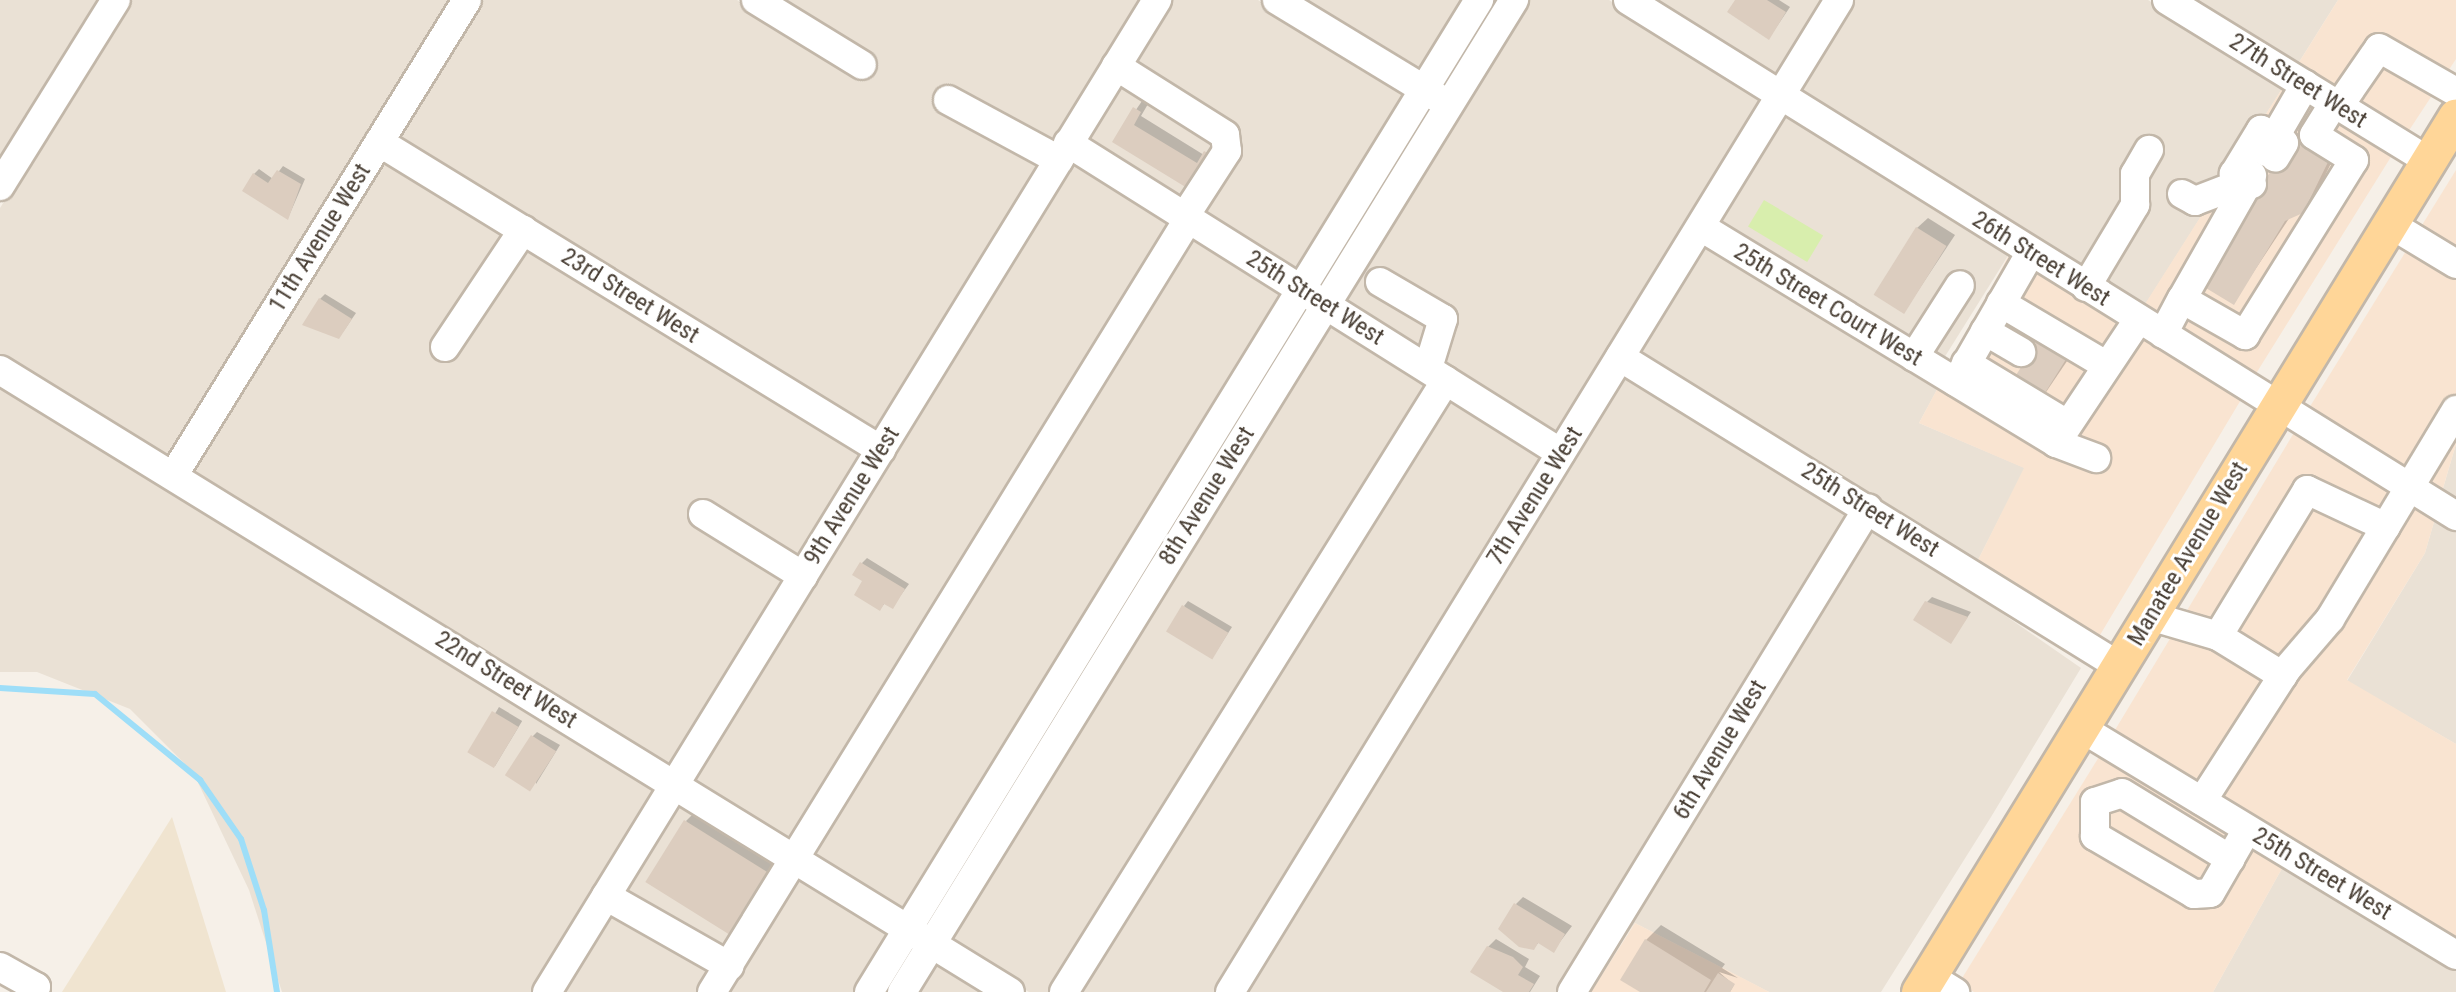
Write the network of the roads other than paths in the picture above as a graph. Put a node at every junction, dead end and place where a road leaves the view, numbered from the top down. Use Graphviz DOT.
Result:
graph roads {
  1 [pos="116,0"];
  2 [pos="467,0"];
  3 [pos="756,0"];
  4 [pos="1157,0"];
  5 [pos="1277,0"];
  6 [pos="1479,0"];
  7 [pos="1514,0"];
  8 [pos="1628,0"];
  9 [pos="1839,0"];
  10 [pos="2167,0"];
  11 [pos="862,65"];
  12 [pos="1116,66"];
  13 [pos="2305,85"];
  14 [pos="1424,90"];
  15 [pos="1781,94"];
  16 [pos="948,100"];
  17 [pos="1448,104"];
  18 [pos="2336,104"];
  19 [pos="2455,114"];
  20 [pos="379,142"];
  21 [pos="2149,150"];
  22 [pos="1063,151"];
  23 [pos="2428,161"];
  24 [pos="2259,169"];
  25 [pos="0,186"];
  26 [pos="2182,194"];
  27 [pos="1187,217"];
  28 [pos="2390,224"];
  29 [pos="1701,227"];
  30 [pos="523,230"];
  31 [pos="2031,252"];
  32 [pos="2456,264"];
  33 [pos="1380,282"];
  34 [pos="1960,285"];
  35 [pos="2086,287"];
  36 [pos="1314,296"];
  37 [pos="2182,299"];
  38 [pos="2001,303"];
  39 [pos="2138,320"];
  40 [pos="1985,331"];
  41 [pos="2163,334"];
  42 [pos="445,347"];
  43 [pos="2021,352"];
  44 [pos="1914,356"];
  45 [pos="1620,357"];
  46 [pos="2106,365"];
  47 [pos="0,370"];
  48 [pos="1961,372"];
  49 [pos="1437,374"];
  50 [pos="2277,408"];
  51 [pos="2456,411"];
  52 [pos="2062,433"];
  53 [pos="881,450"];
  54 [pos="1561,453"];
  55 [pos="2096,457"];
  56 [pos="173,476"];
  57 [pos="2409,488"];
  58 [pos="1868,508"];
  59 [pos="702,514"];
  60 [pos="2456,516"];
  61 [pos="2386,527"];
  62 [pos="803,576"];
  63 [pos="2150,616"];
  64 [pos="2218,636"];
  65 [pos="2119,666"];
  66 [pos="2283,676"];
  67 [pos="2081,728"];
  68 [pos="675,784"];
  69 [pos="2208,805"];
  70 [pos="2247,829"];
  71 [pos="2196,837"];
  72 [pos="795,858"];
  73 [pos="2230,859"];
  74 [pos="606,896"];
  75 [pos="909,928"];
  76 [pos="931,944"];
  77 [pos="2456,955"];
  78 [pos="729,966"];
  79 [pos="0,967"];
  80 [pos="1934,987"];
  81 [pos="35,989"];
  82 [pos="1579,990"];
  83 [pos="547,992"];
  84 [pos="712,992"];
  85 [pos="869,992"];
  86 [pos="902,992"];
  87 [pos="1010,992"];
  88 [pos="1064,992"];
  89 [pos="1230,992"];
  1 -- 25 [label="street"];
  2 -- 20 [label="street, 11th Avenue West"];
  3 -- 11 [label="street"];
  4 -- 12 [label="street, 9th Avenue West"];
  5 -- 14 [label="street"];
  6 -- 14 [label="street, 8th Avenue West"];
  7 -- 17 [label="street, 8th Avenue West"];
  8 -- 15 [label="street, 26th Street West"];
  9 -- 15 [label="street, 7th Avenue West"];
  10 -- 13 [label="street, 27th Street West"];
  12 -- 22 [label="street, 9th Avenue West"];
  12 -- 27 [label="street"];
  13 -- 18 [label="street, 27th Street West"];
  13 -- 24 [label="street"];
  14 -- 17 [label="street"];
  14 -- 36 [label="street, 8th Avenue West"];
  15 -- 29 [label="street, 7th Avenue West"];
  15 -- 31 [label="street, 26th Street West"];
  16 -- 22 [label="street, 25th Street West"];
  17 -- 36 [label="street, 8th Avenue West"];
  18 -- 19 [label="street"];
  18 -- 23 [label="street, 27th Street West"];
  18 -- 37 [label="street"];
  19 -- 23 [label="main road, Manatee Avenue West"];
  20 -- 30 [label="street, 23rd Street West"];
  20 -- 56 [label="street, 11th Avenue West"];
  21 -- 35 [label="street"];
  22 -- 27 [label="street, 25th Street West"];
  22 -- 53 [label="street, 9th Avenue West"];
  23 -- 28 [label="main road, Manatee Avenue West"];
  24 -- 26 [label="street"];
  24 -- 37 [label="street"];
  27 -- 36 [label="street, 25th Street West"];
  27 -- 72 [label="street"];
  28 -- 32 [label="street"];
  28 -- 50 [label="main road, Manatee Avenue West"];
  29 -- 44 [label="street, 25th Street Court West"];
  29 -- 45 [label="street, 7th Avenue West"];
  30 -- 42 [label="street"];
  30 -- 53 [label="street, 23rd Street West"];
  31 -- 35 [label="street, 26th Street West"];
  31 -- 38 [label="street"];
  33 -- 49 [label="street"];
  34 -- 44 [label="street"];
  35 -- 39 [label="street, 26th Street West"];
  36 -- 49 [label="street, 25th Street West"];
  36 -- 75 [label="street, 8th Avenue West"];
  36 -- 76 [label="street, 8th Avenue West"];
  37 -- 41 [label="street"];
  38 -- 40 [label="street"];
  38 -- 46 [label="street"];
  39 -- 41 [label="street, 26th Street West"];
  39 -- 46 [label="street"];
  40 -- 43 [label="street"];
  40 -- 48 [label="street"];
  41 -- 50 [label="street, 26th Street West"];
  44 -- 48 [label="street, 25th Street Court West"];
  45 -- 54 [label="street, 7th Avenue West"];
  45 -- 58 [label="street, 25th Street West"];
  46 -- 52 [label="street"];
  47 -- 56 [label="street, 22nd Street West"];
  48 -- 52 [label="street, 25th Street Court West"];
  49 -- 54 [label="street, 25th Street West"];
  49 -- 88 [label="street"];
  50 -- 57 [label="street, 26th Street West"];
  50 -- 63 [label="main road, Manatee Avenue West"];
  51 -- 57 [label="street"];
  52 -- 55 [label="street, 25th Street Court West"];
  53 -- 62 [label="street, 9th Avenue West"];
  54 -- 89 [label="street, 7th Avenue West"];
  56 -- 68 [label="street, 22nd Street West"];
  57 -- 60 [label="street, 26th Street West"];
  57 -- 61 [label="street"];
  58 -- 65 [label="street, 25th Street West"];
  58 -- 82 [label="street, 6th Avenue West"];
  59 -- 62 [label="street"];
  61 -- 64 [label="street"];
  61 -- 66 [label="street"];
  62 -- 68 [label="street, 9th Avenue West"];
  63 -- 64 [label="street"];
  63 -- 65 [label="main road, Manatee Avenue West"];
  64 -- 66 [label="street"];
  65 -- 67 [label="main road, Manatee Avenue West"];
  66 -- 69 [label="street"];
  67 -- 69 [label="street, 25th Street West"];
  67 -- 80 [label="main road, Manatee Avenue West"];
  68 -- 72 [label="street, 22nd Street West"];
  68 -- 74 [label="street, 9th Avenue West"];
  69 -- 70 [label="street, 25th Street West"];
  69 -- 71 [label="street"];
  70 -- 73 [label="street"];
  70 -- 77 [label="street, 25th Street West"];
  71 -- 73 [label="street"];
  71 -- 73 [label="street"];
  72 -- 75 [label="street, 22nd Street West"];
  72 -- 78 [label="street"];
  74 -- 78 [label="street"];
  74 -- 83 [label="street, 9th Avenue West"];
  75 -- 76 [label="street, 22nd Street West"];
  75 -- 85 [label="street, 8th Avenue West"];
  76 -- 86 [label="street, 8th Avenue West"];
  76 -- 87 [label="street, 22nd Street West"];
  78 -- 84 [label="street"];
  79 -- 81 [label="street"];
}
